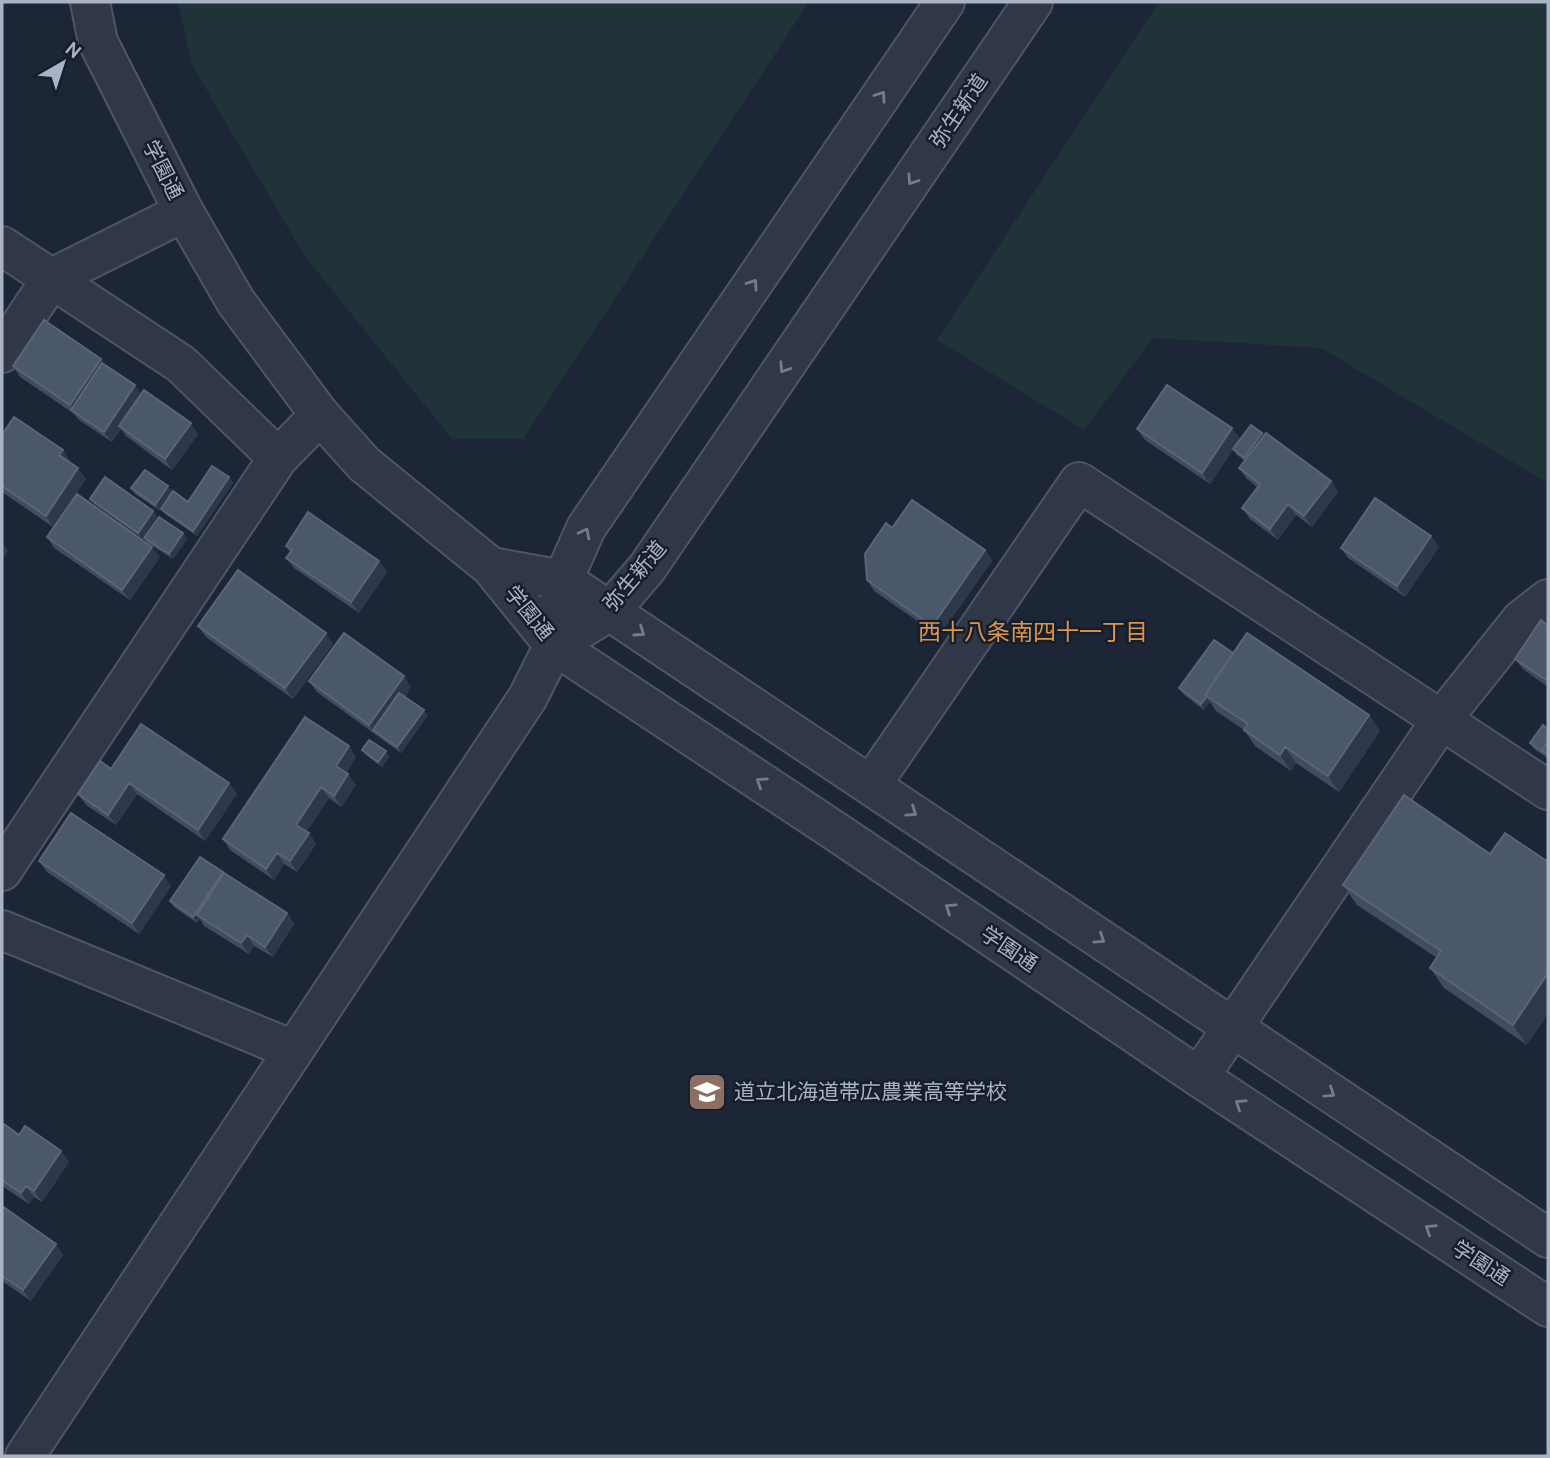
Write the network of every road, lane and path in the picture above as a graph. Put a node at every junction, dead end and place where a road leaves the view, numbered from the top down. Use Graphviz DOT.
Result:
graph roads {
  1 [pos="90,2"];
  2 [pos="945,2"];
  3 [pos="1033,2"];
  4 [pos="184,212"];
  5 [pos="2,246"];
  6 [pos="52,278"];
  7 [pos="2,353"];
  8 [pos="320,415"];
  9 [pos="278,458"];
  10 [pos="491,567"];
  11 [pos="563,580"];
  12 [pos="1548,599"];
  13 [pos="610,611"];
  14 [pos="554,645"];
  15 [pos="1442,719"];
  16 [pos="871,785"];
  17 [pos="1548,790"];
  18 [pos="2,871"];
  19 [pos="2,930"];
  20 [pos="1232,1028"];
  21 [pos="293,1051"];
  22 [pos="1199,1077"];
  23 [pos="1548,1238"];
  24 [pos="1548,1307"];
  25 [pos="25,1456"];
  1 -- 4 [label="street, 学園通"];
  11 -- 2 [label="street, one-way"];
  3 -- 13 [label="street, 弥生新道, one-way"];
  4 -- 6 [label="street"];
  4 -- 8 [label="street, 学園通"];
  5 -- 6 [label="street"];
  6 -- 7 [label="street"];
  6 -- 9 [label="street"];
  8 -- 9 [label="street"];
  8 -- 10 [label="street, 学園通"];
  9 -- 18 [label="street"];
  10 -- 11 [label="street, 学園通"];
  10 -- 14 [label="street, 学園通"];
  11 -- 13 [label="street, 学園通"];
  11 -- 14 [label="street"];
  12 -- 15 [label="street"];
  13 -- 14 [label="street, 弥生新道"];
  13 -- 16 [label="street, 学園通, one-way"];
  14 -- 21 [label="street"];
  22 -- 14 [label="street, 学園通, one-way"];
  15 -- 16 [label="street"];
  15 -- 17 [label="street"];
  15 -- 20 [label="street"];
  16 -- 20 [label="street, 学園通, one-way"];
  19 -- 21 [label="street"];
  20 -- 22 [label="street"];
  20 -- 23 [label="street, 学園通, one-way"];
  21 -- 25 [label="street"];
  24 -- 22 [label="street, 学園通, one-way"];
}
